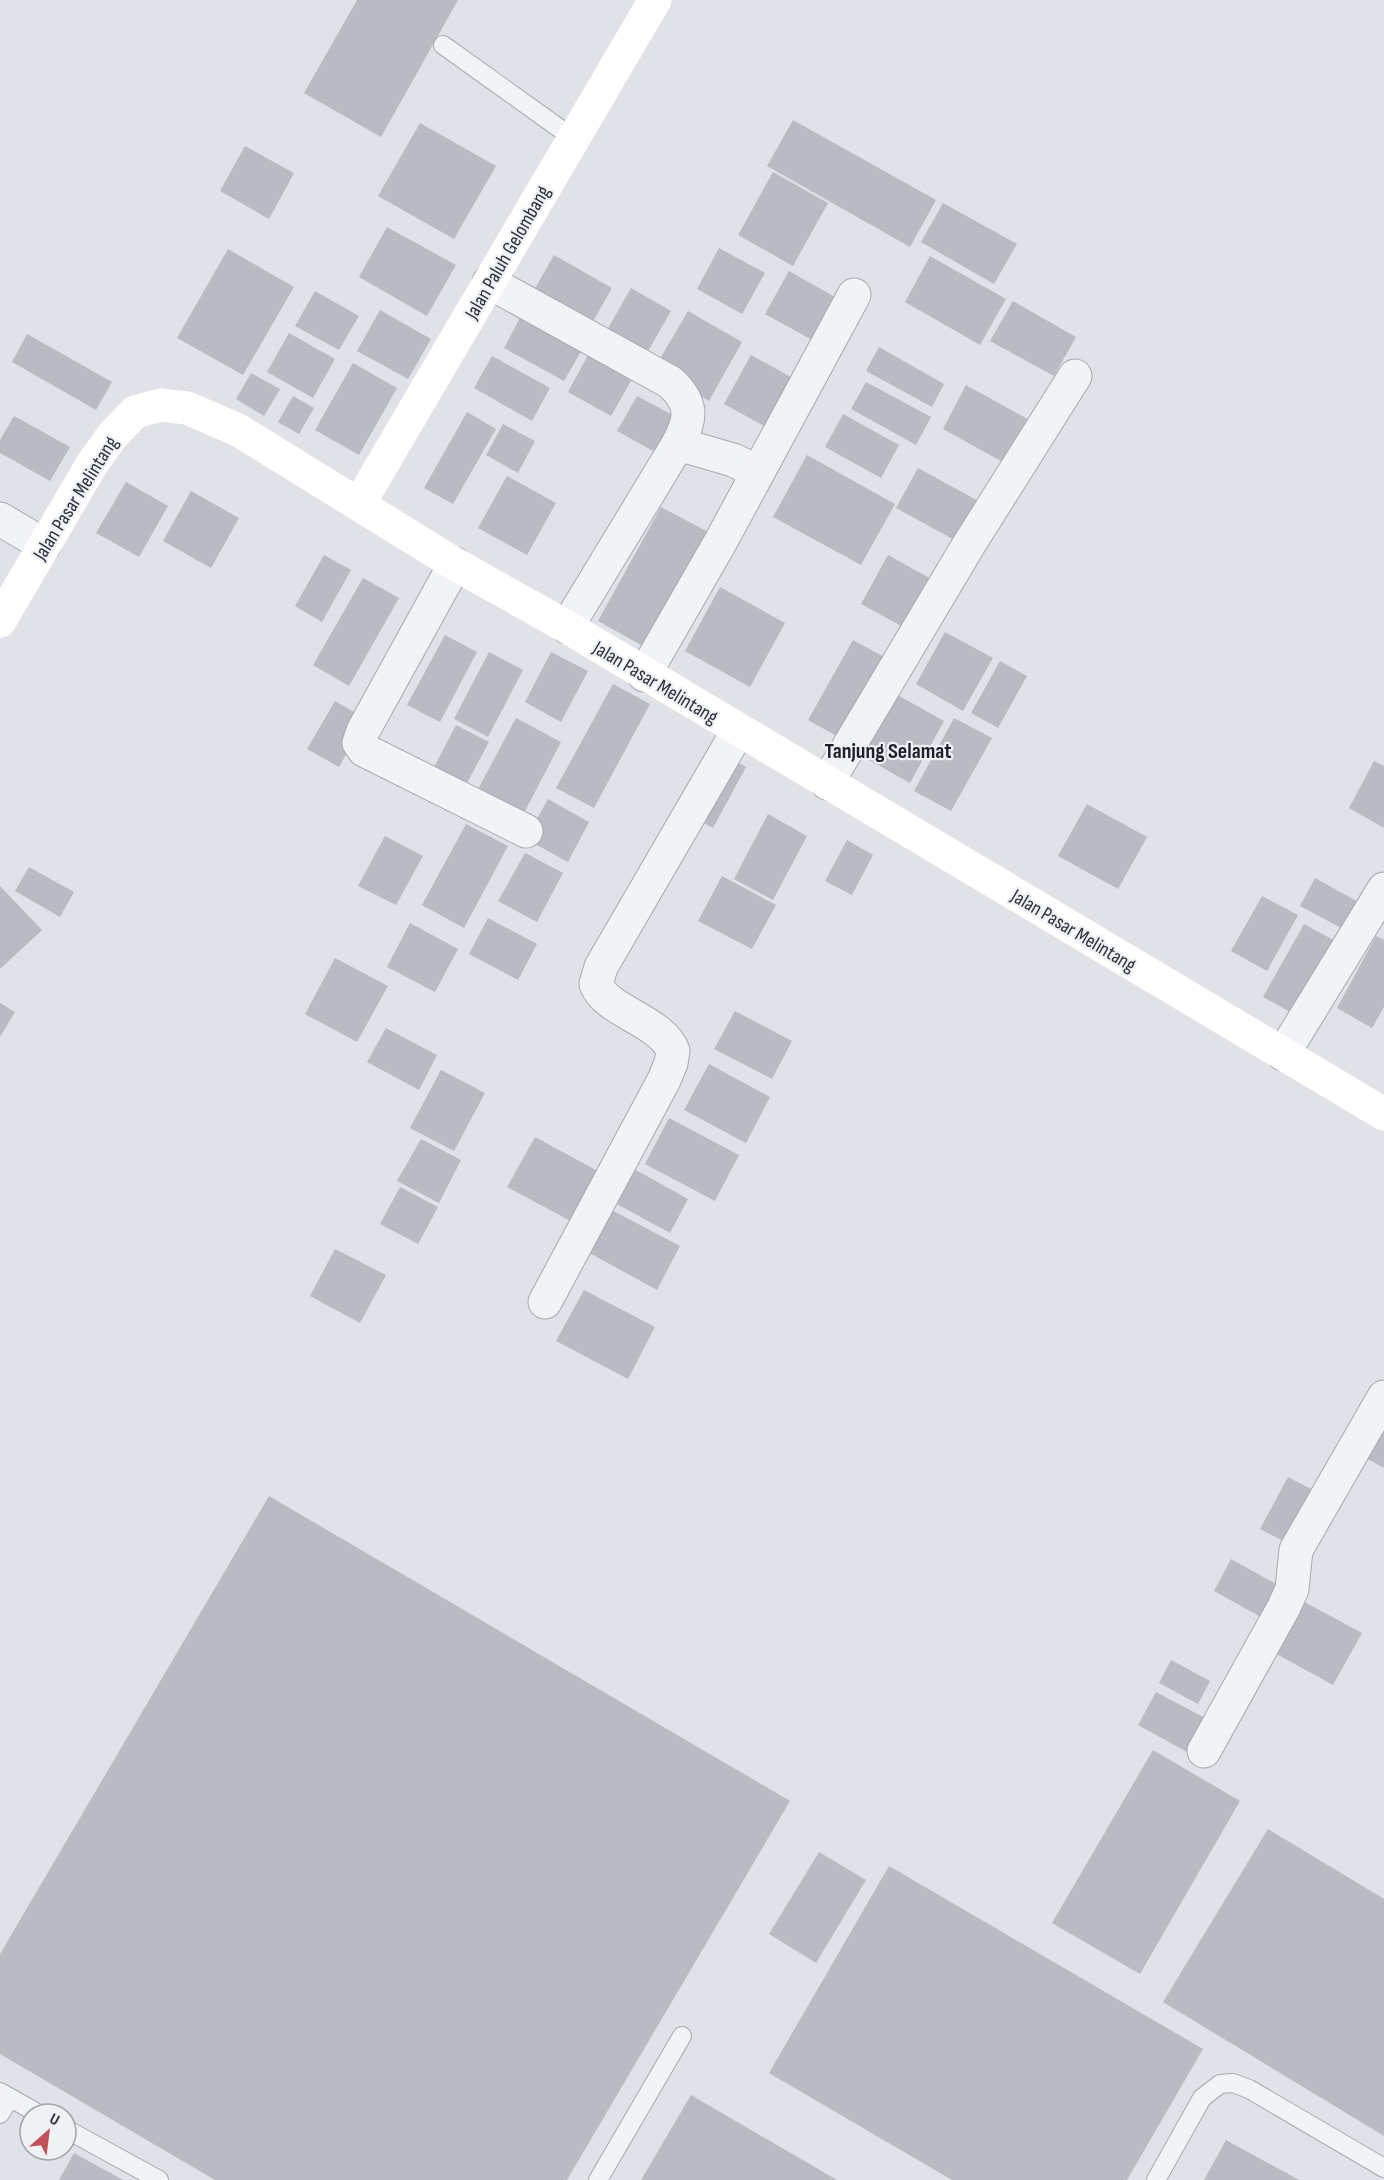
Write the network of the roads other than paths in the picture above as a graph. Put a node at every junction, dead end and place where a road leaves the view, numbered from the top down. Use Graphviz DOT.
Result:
graph roads {
  1 [pos="654,0"];
  2 [pos="443,45"];
  3 [pos="573,138"];
  4 [pos="489,282"];
  5 [pos="854,295"];
  6 [pos="1075,376"];
  7 [pos="678,444"];
  8 [pos="758,472"];
  9 [pos="359,504"];
  10 [pos="0,519"];
  11 [pos="44,545"];
  12 [pos="455,564"];
  13 [pos="0,621"];
  14 [pos="567,627"];
  15 [pos="644,675"];
  16 [pos="738,731"];
  17 [pos="827,783"];
  18 [pos="526,831"];
  19 [pos="1384,889"];
  20 [pos="1283,1054"];
  21 [pos="1384,1114"];
  22 [pos="545,1302"];
  23 [pos="1384,1397"];
  24 [pos="1204,1751"];
  25 [pos="682,2036"];
  26 [pos="5,2095"];
  27 [pos="0,2114"];
  28 [pos="78,2136"];
  29 [pos="1384,2168"];
  30 [pos="159,2180"];
  31 [pos="598,2180"];
  32 [pos="1156,2180"];
  1 -- 3 [label="street, Jalan Paluh Gelombang"];
  2 -- 3 [label="lane"];
  3 -- 4 [label="street, Jalan Paluh Gelombang"];
  4 -- 7 [label="street"];
  4 -- 9 [label="street, Jalan Paluh Gelombang"];
  5 -- 8 [label="street"];
  6 -- 17 [label="street"];
  7 -- 8 [label="street"];
  7 -- 14 [label="street"];
  8 -- 15 [label="street"];
  9 -- 11 [label="street, Jalan Pasar Melintang"];
  9 -- 12 [label="street, Jalan Pasar Melintang"];
  10 -- 11 [label="street"];
  11 -- 13 [label="street, Jalan Pasar Melintang"];
  12 -- 14 [label="street, Jalan Pasar Melintang"];
  12 -- 18 [label="street"];
  14 -- 15 [label="street, Jalan Pasar Melintang"];
  15 -- 16 [label="street, Jalan Pasar Melintang"];
  16 -- 17 [label="street, Jalan Pasar Melintang"];
  16 -- 22 [label="street"];
  17 -- 20 [label="street, Jalan Pasar Melintang"];
  19 -- 20 [label="street"];
  20 -- 21 [label="street, Jalan Pasar Melintang"];
  23 -- 24 [label="street"];
  25 -- 31 [label="lane"];
  26 -- 27 [label="lane"];
  28 -- 30 [label="lane"];
  29 -- 32 [label="lane"];
}
